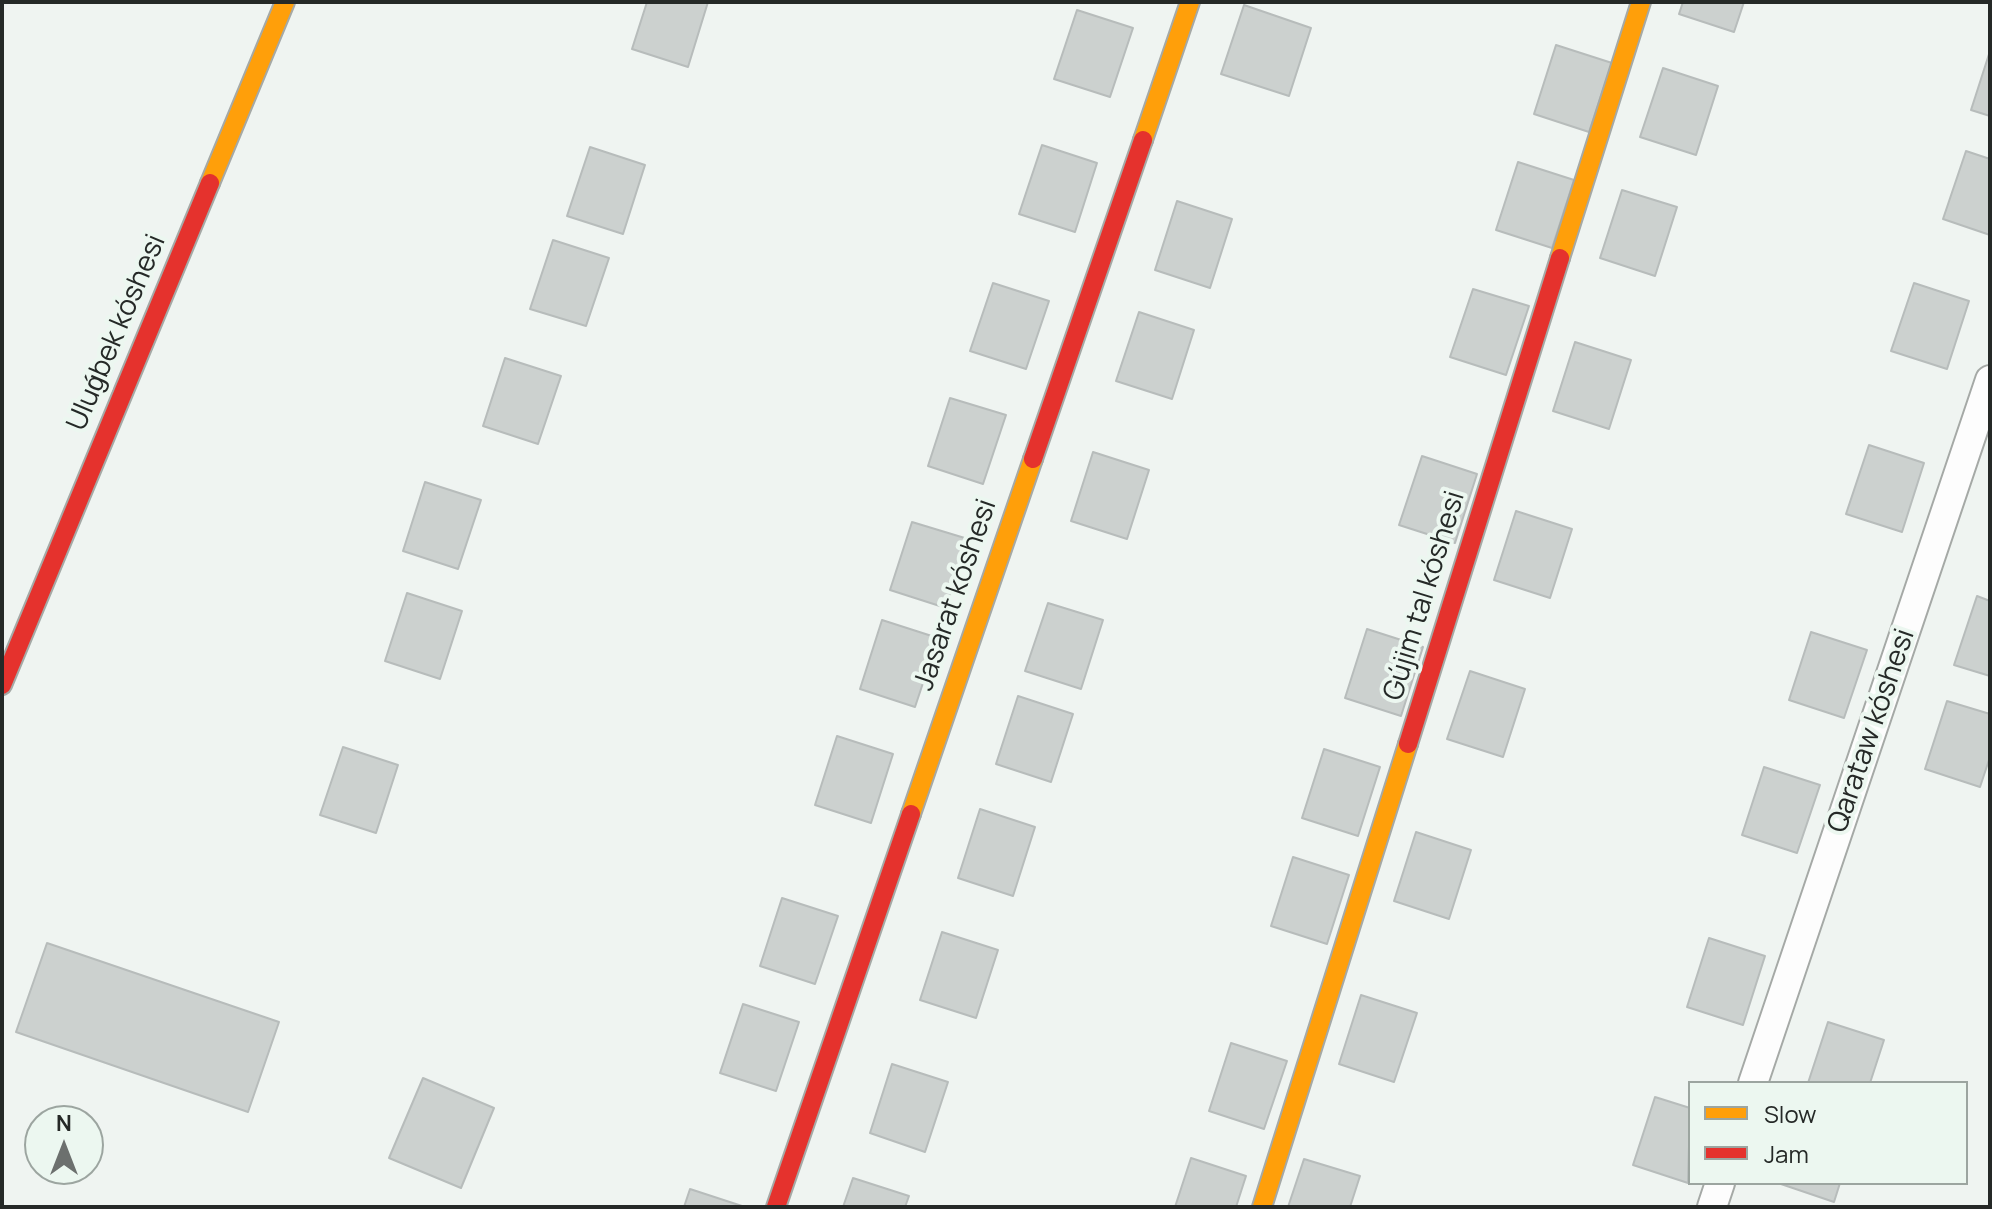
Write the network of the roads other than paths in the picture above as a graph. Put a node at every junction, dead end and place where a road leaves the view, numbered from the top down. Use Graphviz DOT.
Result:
graph roads {
  1 [pos="285,2"];
  2 [pos="1190,2"];
  3 [pos="1641,2"];
  4 [pos="1990,380"];
  5 [pos="2,685"];
  6 [pos="1754,1081"];
  7 [pos="1719,1185"];
  8 [pos="776,1207"];
  9 [pos="1262,1207"];
  10 [pos="1712,1207"];
  1 -- 5 [label="street, Uluǵbek kóshesi"];
  2 -- 8 [label="street, Jasarat kóshesi"];
  3 -- 9 [label="street, Gújim tal kóshesi"];
  4 -- 6 [label="street, Qarataw kóshesi"];
  7 -- 10 [label="street"];
}
